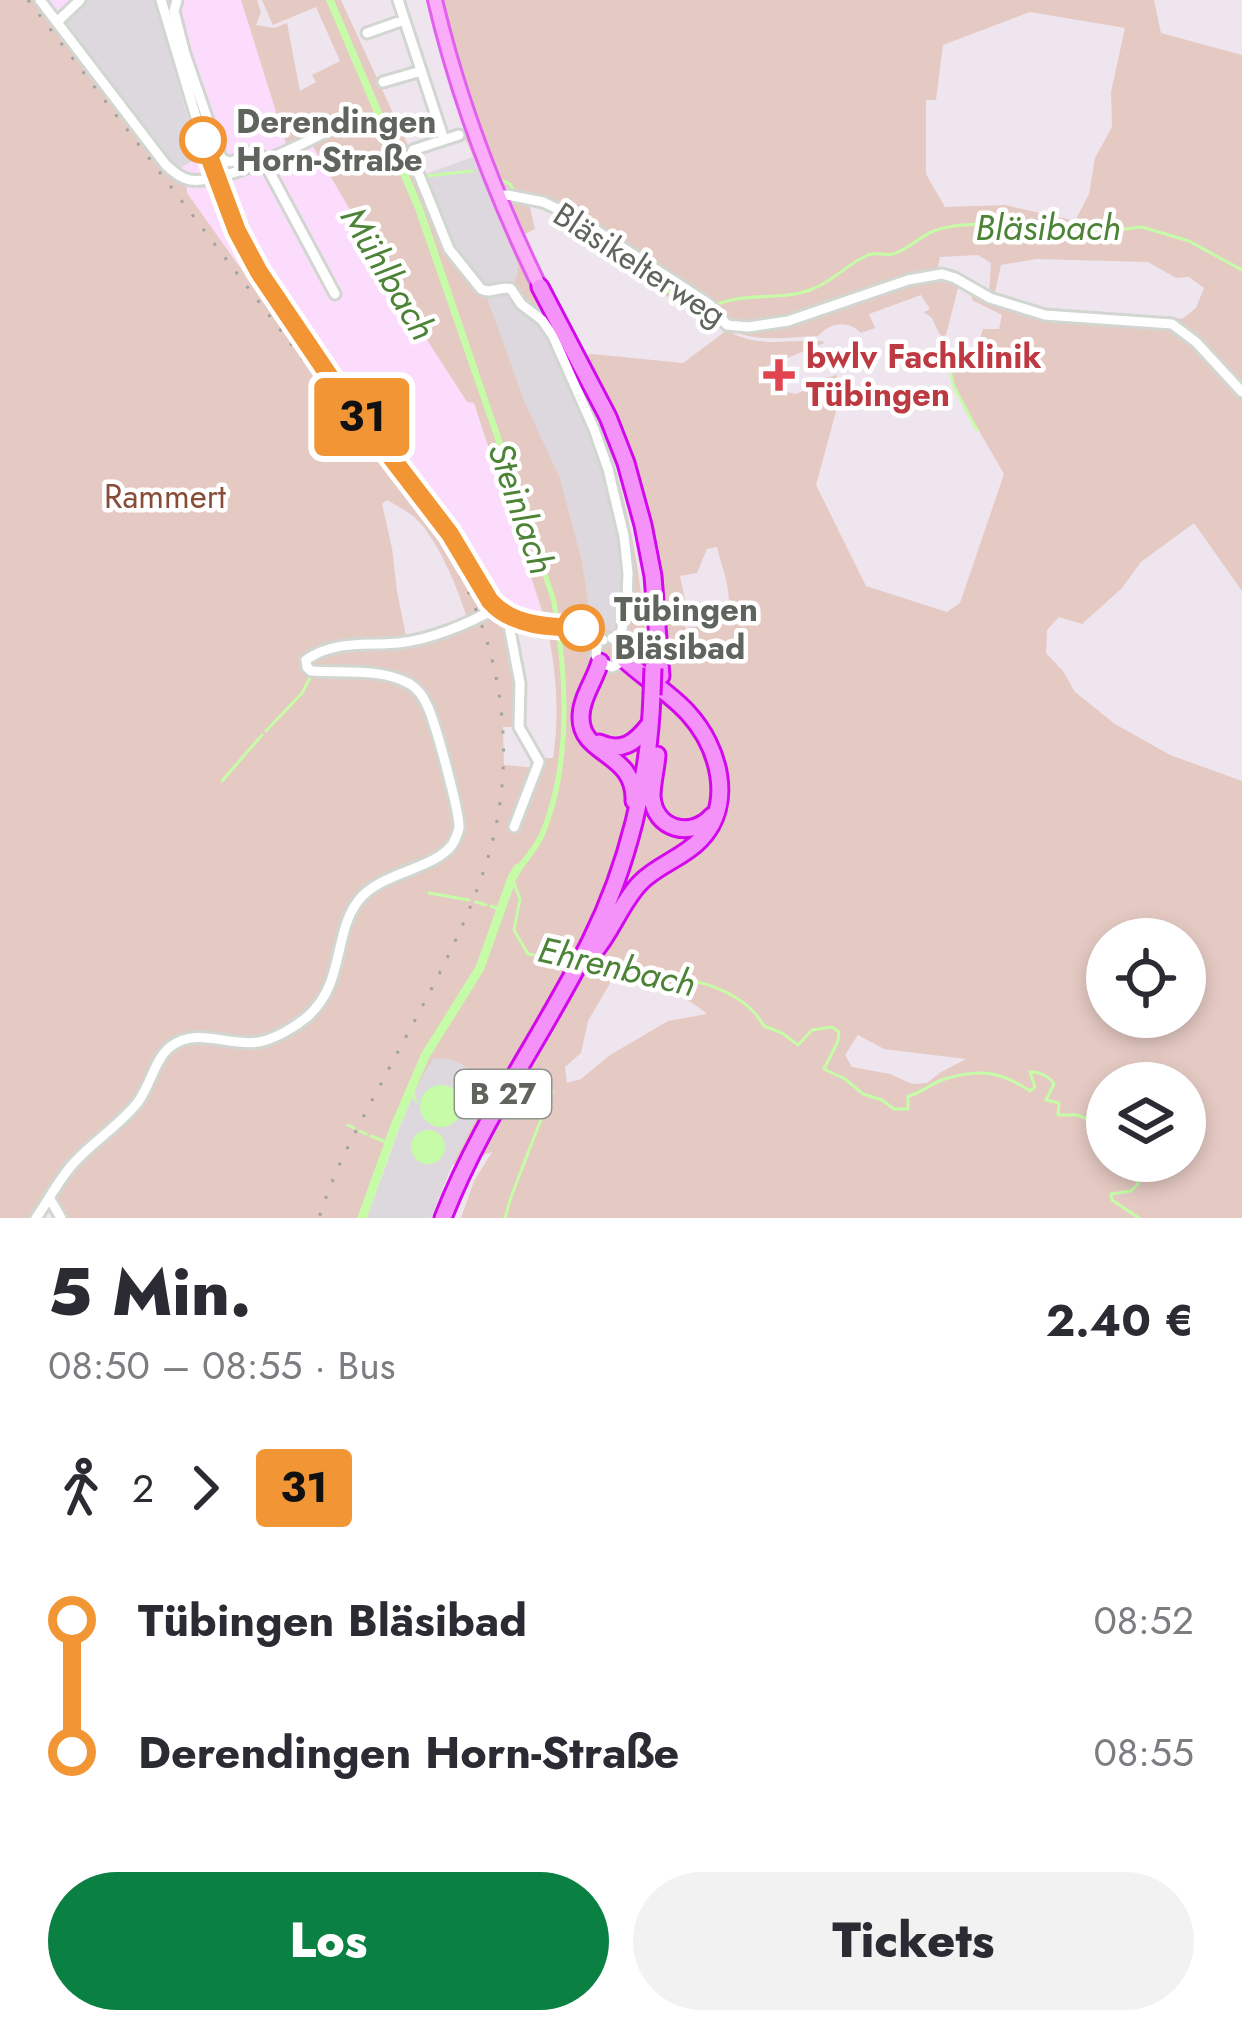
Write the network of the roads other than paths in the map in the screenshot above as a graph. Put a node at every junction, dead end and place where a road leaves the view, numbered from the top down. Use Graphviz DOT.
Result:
graph roads {
  1 [pos="40,0"];
  2 [pos="80,0"];
  3 [pos="161,0"];
  4 [pos="177,0"];
  5 [pos="398,0"];
  6 [pos="434,0"];
  7 [pos="404,20"];
  8 [pos="57,22"];
  9 [pos="367,33"];
  10 [pos="421,71"];
  11 [pos="383,82"];
  12 [pos="345,122"];
  13 [pos="459,135"];
  14 [pos="443,140"];
  15 [pos="263,160"];
  16 [pos="215,177"];
  17 [pos="498,196"];
  18 [pos="540,287"];
  19 [pos="335,294"];
  20 [pos="1242,392"];
  21 [pos="496,608"];
  22 [pos="512,618"];
  23 [pos="610,652"];
  24 [pos="656,698"];
  25 [pos="651,723"];
  26 [pos="657,743"];
  27 [pos="514,827"];
  28 [pos="626,846"];
  29 [pos="589,956"];
  30 [pos="50,1198"];
  31 [pos="36,1218"];
  32 [pos="61,1218"];
  33 [pos="447,1218"];
  1 -- 8 [label="street"];
  2 -- 8 [label="street"];
  3 -- 16 [label="street"];
  4 -- 15 [label="street"];
  5 -- 7 [label="street"];
  6 -- 17 [label="main road, B 27"];
  7 -- 9 [label="street"];
  7 -- 10 [label="street"];
  8 -- 16 [label="street"];
  10 -- 11 [label="street"];
  10 -- 14 [label="street"];
  12 -- 15 [label="street"];
  13 -- 14 [label="street"];
  14 -- 23 [label="street"];
  15 -- 16 [label="street"];
  15 -- 19 [label="street"];
  16 -- 21 [label="street"];
  17 -- 18 [label="main road, B 27"];
  17 -- 20 [label="street, Bläsikelterweg"];
  18 -- 24 [label="highway, B 27, bridge"];
  21 -- 22 [label="street"];
  21 -- 30 [label="street"];
  22 -- 23 [label="street"];
  22 -- 27 [label="street"];
  23 -- 25 [label="highway"];
  23 -- 26 [label="highway"];
  23 -- 28 [label="highway"];
  23 -- 29 [label="highway"];
  24 -- 25 [label="highway, B 27"];
  24 -- 26 [label="highway, B 27"];
  25 -- 28 [label="highway, B 27"];
  26 -- 29 [label="highway, B 27"];
  28 -- 29 [label="highway, B 27"];
  29 -- 33 [label="highway, B 27"];
  30 -- 31 [label="street"];
  30 -- 32 [label="street"];
}
